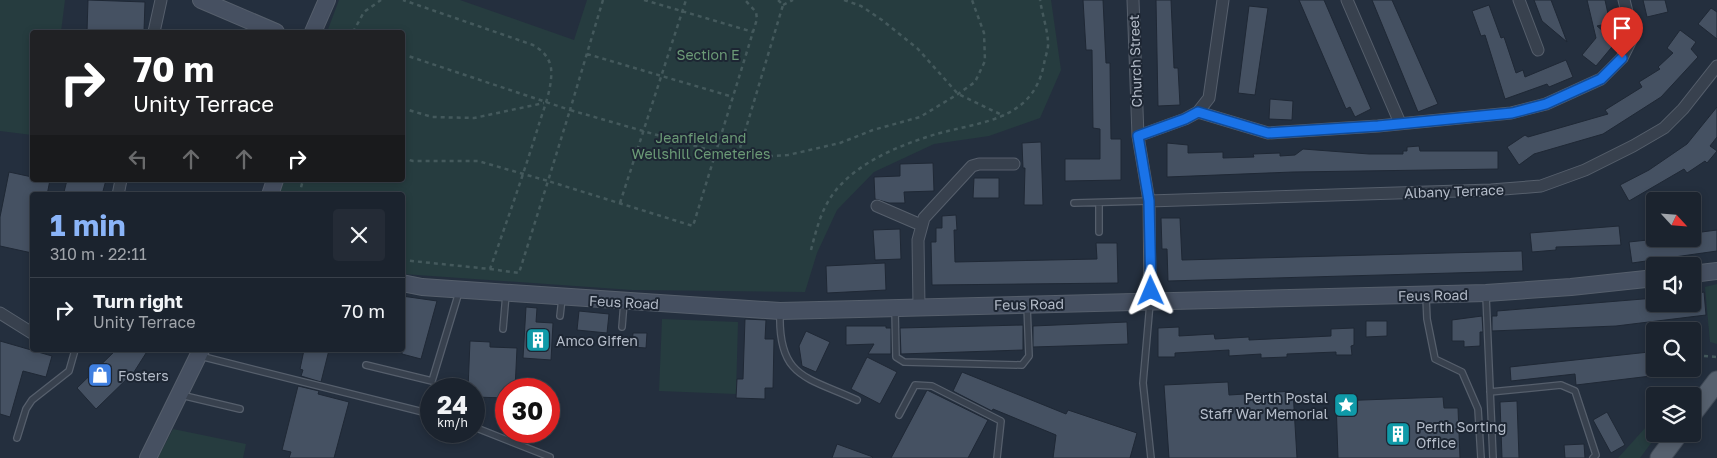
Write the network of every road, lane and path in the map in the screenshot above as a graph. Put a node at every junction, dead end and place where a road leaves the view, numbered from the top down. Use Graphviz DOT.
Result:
graph roads {
  1 [pos="162,0"];
  2 [pos="201,0"];
  3 [pos="327,0"];
  4 [pos="380,0"];
  5 [pos="403,0"];
  6 [pos="603,0"];
  7 [pos="644,0"];
  8 [pos="686,0"];
  9 [pos="745,0"];
  10 [pos="778,0"];
  11 [pos="792,0"];
  12 [pos="844,0"];
  13 [pos="972,0"];
  14 [pos="1040,0"];
  15 [pos="1133,0"];
  16 [pos="1223,0"];
  17 [pos="1347,0"];
  18 [pos="1519,0"];
  19 [pos="1624,0"];
  20 [pos="783,5"];
  21 [pos="683,12"];
  22 [pos="154,30"];
  23 [pos="271,30"];
  24 [pos="314,30"];
  25 [pos="354,30"];
  26 [pos="753,32"];
  27 [pos="1538,50"];
  28 [pos="586,54"];
  29 [pos="405,55"];
  30 [pos="1717,66"];
  31 [pos="661,75"];
  32 [pos="958,94"];
  33 [pos="734,97"];
  34 [pos="545,102"];
  35 [pos="405,109"];
  36 [pos="570,110"];
  37 [pos="1198,112"];
  38 [pos="1004,116"];
  39 [pos="1400,123"];
  40 [pos="644,132"];
  41 [pos="1138,136"];
  42 [pos="716,154"];
  43 [pos="737,158"];
  44 [pos="405,159"];
  45 [pos="1014,164"];
  46 [pos="524,175"];
  47 [pos="548,182"];
  48 [pos="1149,201"];
  49 [pos="620,203"];
  50 [pos="1074,203"];
  51 [pos="1099,203"];
  52 [pos="877,206"];
  53 [pos="921,225"];
  54 [pos="1099,232"];
  55 [pos="811,250"];
  56 [pos="405,260"];
  57 [pos="490,269"];
  58 [pos="1717,271"];
  59 [pos="1701,273"];
  60 [pos="1646,279"];
  61 [pos="405,284"];
  62 [pos="460,290"];
  63 [pos="1486,293"];
  64 [pos="506,294"];
  65 [pos="1426,295"];
  66 [pos="562,298"];
  67 [pos="1150,301"];
  68 [pos="624,302"];
  69 [pos="1027,304"];
  70 [pos="919,306"];
  71 [pos="895,307"];
  72 [pos="780,311"];
  73 [pos="0,313"];
  74 [pos="560,316"];
  75 [pos="622,327"];
  76 [pos="503,329"];
  77 [pos="30,332"];
  78 [pos="74,352"];
  79 [pos="200,353"];
  80 [pos="1704,356"];
  81 [pos="1717,357"];
  82 [pos="366,365"];
  83 [pos="1717,381"];
  84 [pos="1490,392"];
  85 [pos="179,395"];
  86 [pos="857,400"];
  87 [pos="1701,402"];
  88 [pos="240,409"];
  89 [pos="420,411"];
  90 [pos="899,415"];
  91 [pos="485,431"];
  92 [pos="17,438"];
  93 [pos="1672,442"];
  94 [pos="550,457"];
  95 [pos="148,458"];
  96 [pos="997,458"];
  97 [pos="1151,458"];
  98 [pos="1482,458"];
  99 [pos="1493,458"];
  100 [pos="1593,458"];
  101 [pos="1660,458"];
  1 -- 22 [label="street"];
  2 -- 23 [label="street"];
  3 -- 24 [label="street"];
  4 -- 25 [label="path"];
  5 -- 34 [label="path"];
  6 -- 28 [label="path"];
  7 -- 21 [label="path"];
  8 -- 21 [label="path"];
  9 -- 26 [label="path"];
  10 -- 20 [label="path"];
  11 -- 20 [label="path"];
  12 -- 32 [label="path"];
  13 -- 32 [label="path"];
  14 -- 38 [label="path"];
  15 -- 41 [label="street, Church Street"];
  16 -- 37 [label="street"];
  17 -- 39 [label="street"];
  18 -- 27 [label="street"];
  19 -- 39 [label="street"];
  20 -- 43 [label="path"];
  21 -- 26 [label="path"];
  21 -- 31 [label="path"];
  26 -- 33 [label="path"];
  28 -- 31 [label="path"];
  28 -- 36 [label="path"];
  29 -- 34 [label="path"];
  30 -- 48 [label="street, Albany Terrace"];
  31 -- 33 [label="path"];
  31 -- 40 [label="path"];
  32 -- 38 [label="path"];
  32 -- 43 [label="path"];
  33 -- 42 [label="path"];
  34 -- 35 [label="path"];
  34 -- 36 [label="path"];
  34 -- 46 [label="path"];
  36 -- 40 [label="path"];
  36 -- 47 [label="path"];
  37 -- 39 [label="street"];
  37 -- 41 [label="street"];
  38 -- 55 [label="path"];
  40 -- 42 [label="path"];
  40 -- 49 [label="path"];
  41 -- 48 [label="street, Church Street"];
  42 -- 43 [label="path"];
  42 -- 49 [label="path"];
  44 -- 46 [label="path"];
  45 -- 53 [label="street"];
  46 -- 47 [label="path"];
  46 -- 57 [label="path"];
  47 -- 49 [label="path"];
  47 -- 57 [label="path"];
  48 -- 51 [label="lane"];
  48 -- 67 [label="street, Church Street"];
  50 -- 51 [label="lane"];
  51 -- 54 [label="lane"];
  52 -- 53 [label="street"];
  53 -- 70 [label="street"];
  56 -- 57 [label="path"];
  58 -- 59 [label="street"];
  60 -- 63 [label="street, Feus Road"];
  61 -- 62 [label="street, Feus Road"];
  62 -- 64 [label="street, Feus Road"];
  62 -- 82 [label="lane"];
  63 -- 65 [label="street, Feus Road"];
  63 -- 84 [label="lane"];
  64 -- 66 [label="street, Feus Road"];
  64 -- 76 [label="lane"];
  65 -- 67 [label="street, Feus Road"];
  65 -- 98 [label="lane"];
  66 -- 68 [label="street, Feus Road"];
  66 -- 74 [label="lane"];
  67 -- 69 [label="street, Feus Road"];
  67 -- 97 [label="lane"];
  68 -- 72 [label="street, Feus Road"];
  68 -- 75 [label="lane"];
  69 -- 70 [label="street, Feus Road"];
  69 -- 71 [label="lane"];
  70 -- 71 [label="street, Feus Road"];
  71 -- 72 [label="street, Feus Road"];
  72 -- 86 [label="lane"];
  73 -- 77 [label="street"];
  78 -- 92 [label="lane"];
  79 -- 85 [label="street"];
  79 -- 89 [label="lane"];
  80 -- 81 [label="path"];
  83 -- 87 [label="main road"];
  84 -- 99 [label="lane"];
  84 -- 100 [label="lane"];
  85 -- 88 [label="lane"];
  85 -- 95 [label="street"];
  90 -- 96 [label="lane"];
  91 -- 94 [label="lane"];
  93 -- 101 [label="main road"];
}
